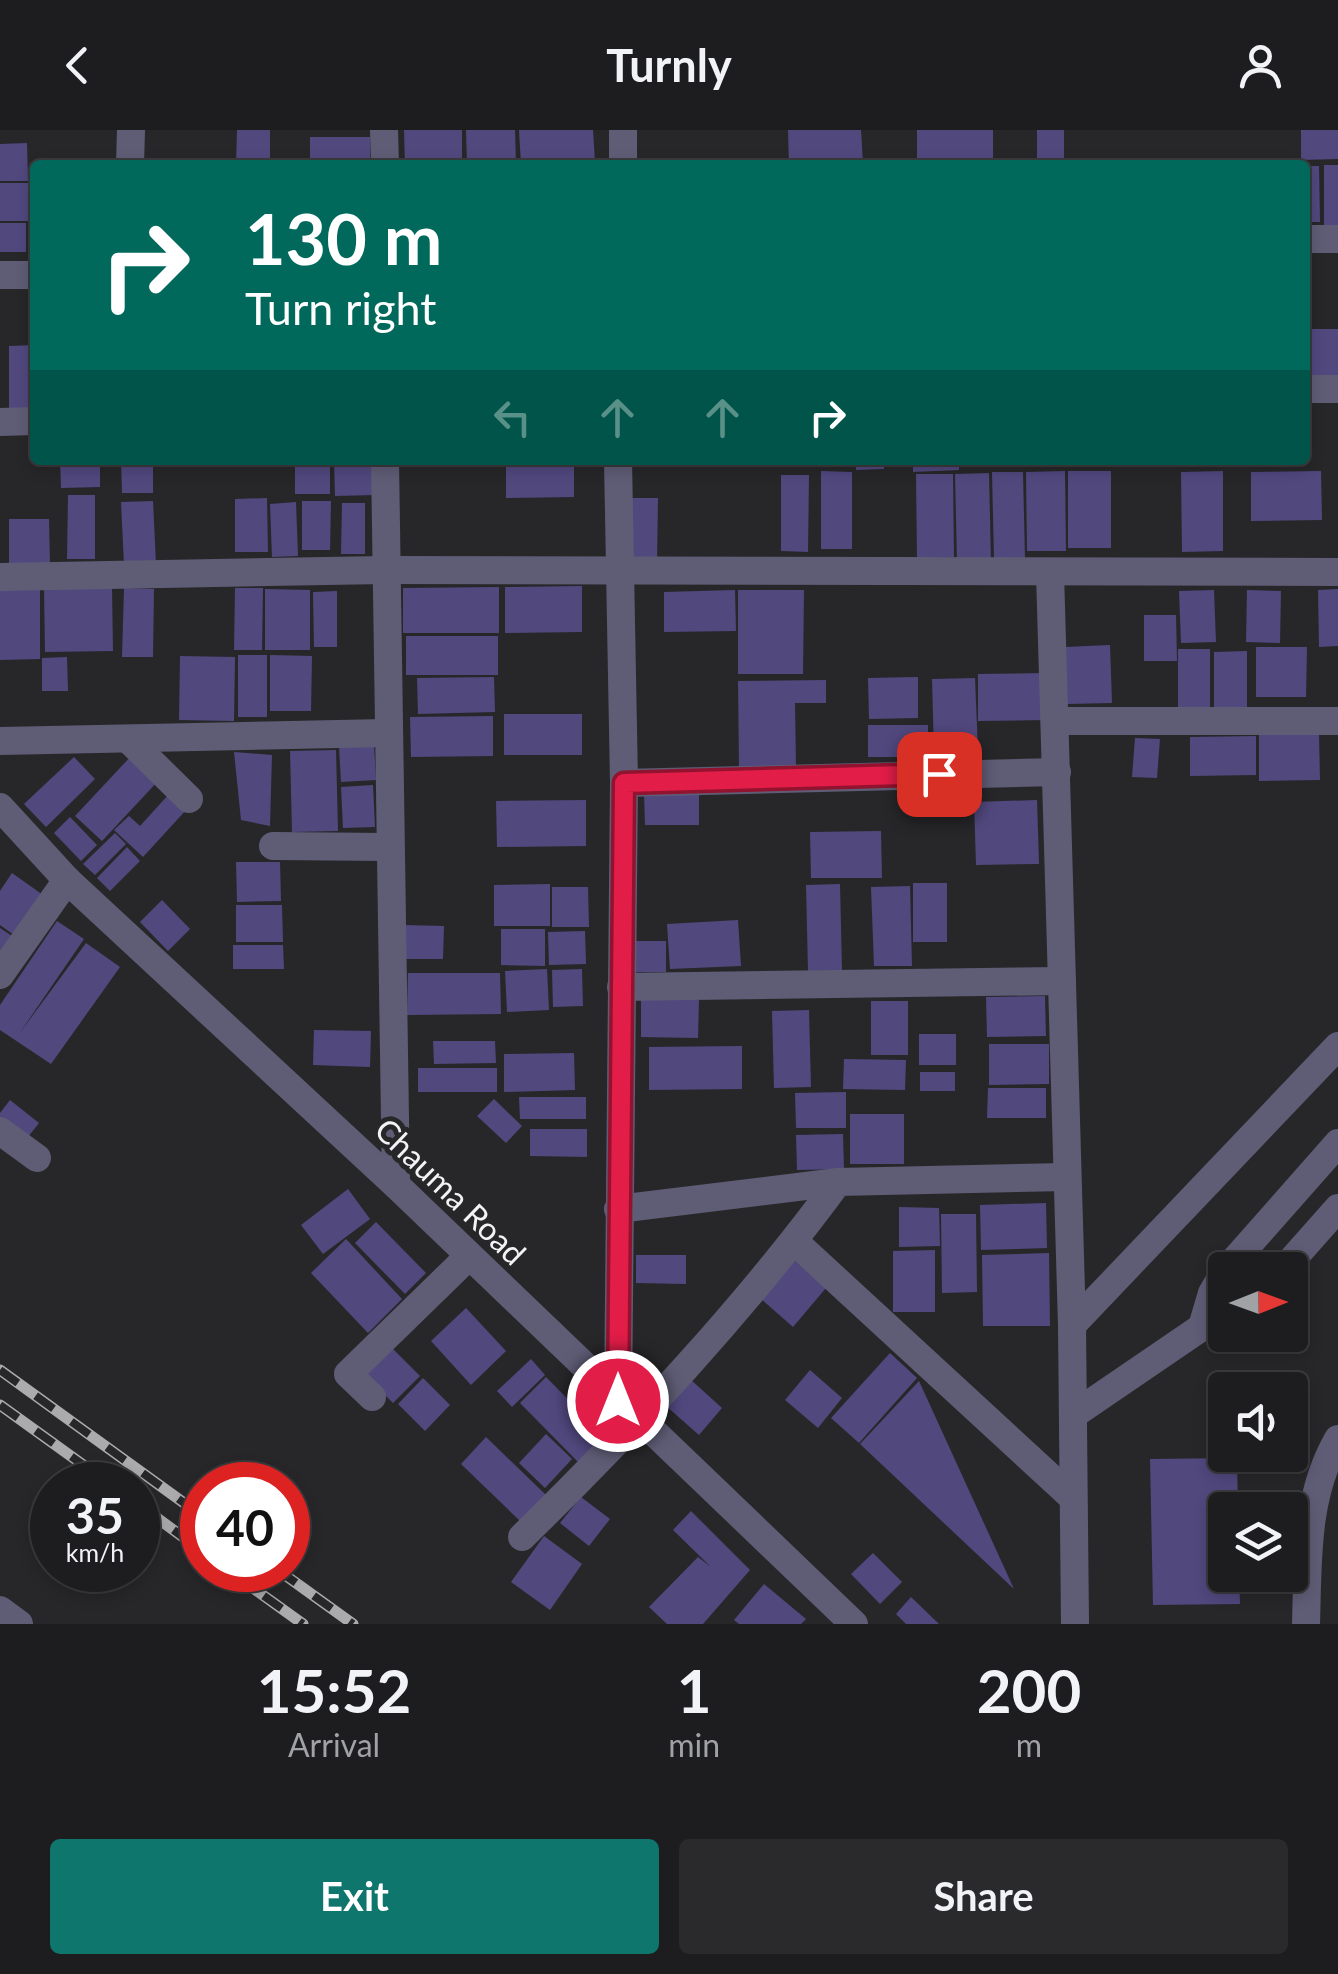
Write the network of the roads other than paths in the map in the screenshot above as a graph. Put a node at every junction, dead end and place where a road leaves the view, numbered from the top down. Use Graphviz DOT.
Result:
graph roads {
  1 [pos="130,130"];
  2 [pos="384,130"];
  3 [pos="623,130"];
  4 [pos="130,160"];
  5 [pos="385,160"];
  6 [pos="622,160"];
  7 [pos="1310,239"];
  8 [pos="1338,239"];
  9 [pos="0,275"];
  10 [pos="30,275"];
  11 [pos="1310,389"];
  12 [pos="1338,390"];
  13 [pos="30,421"];
  14 [pos="0,422"];
  15 [pos="385,465"];
  16 [pos="618,465"];
  17 [pos="384,570"];
  18 [pos="616,572"];
  19 [pos="1338,572"];
  20 [pos="1050,573"];
  21 [pos="0,577"];
  22 [pos="1056,721"];
  23 [pos="1338,721"];
  24 [pos="386,732"];
  25 [pos="128,739"];
  26 [pos="0,741"];
  27 [pos="1057,772"];
  28 [pos="624,783"];
  29 [pos="189,799"];
  30 [pos="0,807"];
  31 [pos="273,846"];
  32 [pos="388,846"];
  33 [pos="67,880"];
  34 [pos="0,975"];
  35 [pos="1062,981"];
  36 [pos="621,987"];
  37 [pos="1338,1046"];
  38 [pos="0,1131"];
  39 [pos="1338,1142"];
  40 [pos="36,1158"];
  41 [pos="1066,1177"];
  42 [pos="838,1182"];
  43 [pos="396,1185"];
  44 [pos="1338,1208"];
  45 [pos="618,1209"];
  46 [pos="794,1241"];
  47 [pos="1241,1252"];
  48 [pos="1299,1252"];
  49 [pos="467,1258"];
  50 [pos="1072,1325"];
  51 [pos="1208,1326"];
  52 [pos="372,1397"];
  53 [pos="618,1401"];
  54 [pos="1073,1415"];
  55 [pos="640,1420"];
  56 [pos="1338,1439"];
  57 [pos="1072,1497"];
  58 [pos="522,1537"];
  59 [pos="0,1610"];
  60 [pos="19,1624"];
  61 [pos="854,1624"];
  62 [pos="1075,1624"];
  63 [pos="1306,1624"];
  1 -- 4 [label="street"];
  2 -- 5 [label="street"];
  3 -- 6 [label="street"];
  7 -- 8 [label="street"];
  9 -- 10 [label="street"];
  11 -- 12 [label="street"];
  13 -- 14 [label="street"];
  15 -- 17 [label="street"];
  16 -- 18 [label="street"];
  17 -- 18 [label="street"];
  17 -- 21 [label="street"];
  17 -- 24 [label="street"];
  18 -- 20 [label="street"];
  18 -- 28 [label="street"];
  19 -- 20 [label="street"];
  20 -- 22 [label="street"];
  22 -- 23 [label="street"];
  22 -- 27 [label="street"];
  24 -- 25 [label="street"];
  24 -- 32 [label="street"];
  25 -- 26 [label="street"];
  25 -- 29 [label="street"];
  27 -- 28 [label="street"];
  27 -- 35 [label="street"];
  28 -- 36 [label="street"];
  30 -- 33 [label="street, Chauma Road"];
  31 -- 32 [label="street"];
  32 -- 43 [label="street"];
  33 -- 34 [label="street"];
  33 -- 43 [label="street, Chauma Road"];
  35 -- 36 [label="street"];
  35 -- 41 [label="street"];
  36 -- 45 [label="street"];
  37 -- 50 [label="street"];
  38 -- 40 [label="street"];
  39 -- 47 [label="street"];
  41 -- 42 [label="street"];
  41 -- 50 [label="street"];
  42 -- 45 [label="street"];
  42 -- 46 [label="street"];
  43 -- 49 [label="street, Chauma Road"];
  44 -- 48 [label="street"];
  45 -- 53 [label="street"];
  46 -- 55 [label="street"];
  46 -- 57 [label="street"];
  49 -- 52 [label="street"];
  49 -- 53 [label="street, Chauma Road"];
  50 -- 54 [label="street"];
  51 -- 54 [label="street"];
  53 -- 55 [label="street, Chauma Road"];
  54 -- 57 [label="street"];
  55 -- 58 [label="street"];
  55 -- 61 [label="street, Chauma Road"];
  56 -- 63 [label="street"];
  57 -- 62 [label="street"];
  59 -- 60 [label="street"];
}
